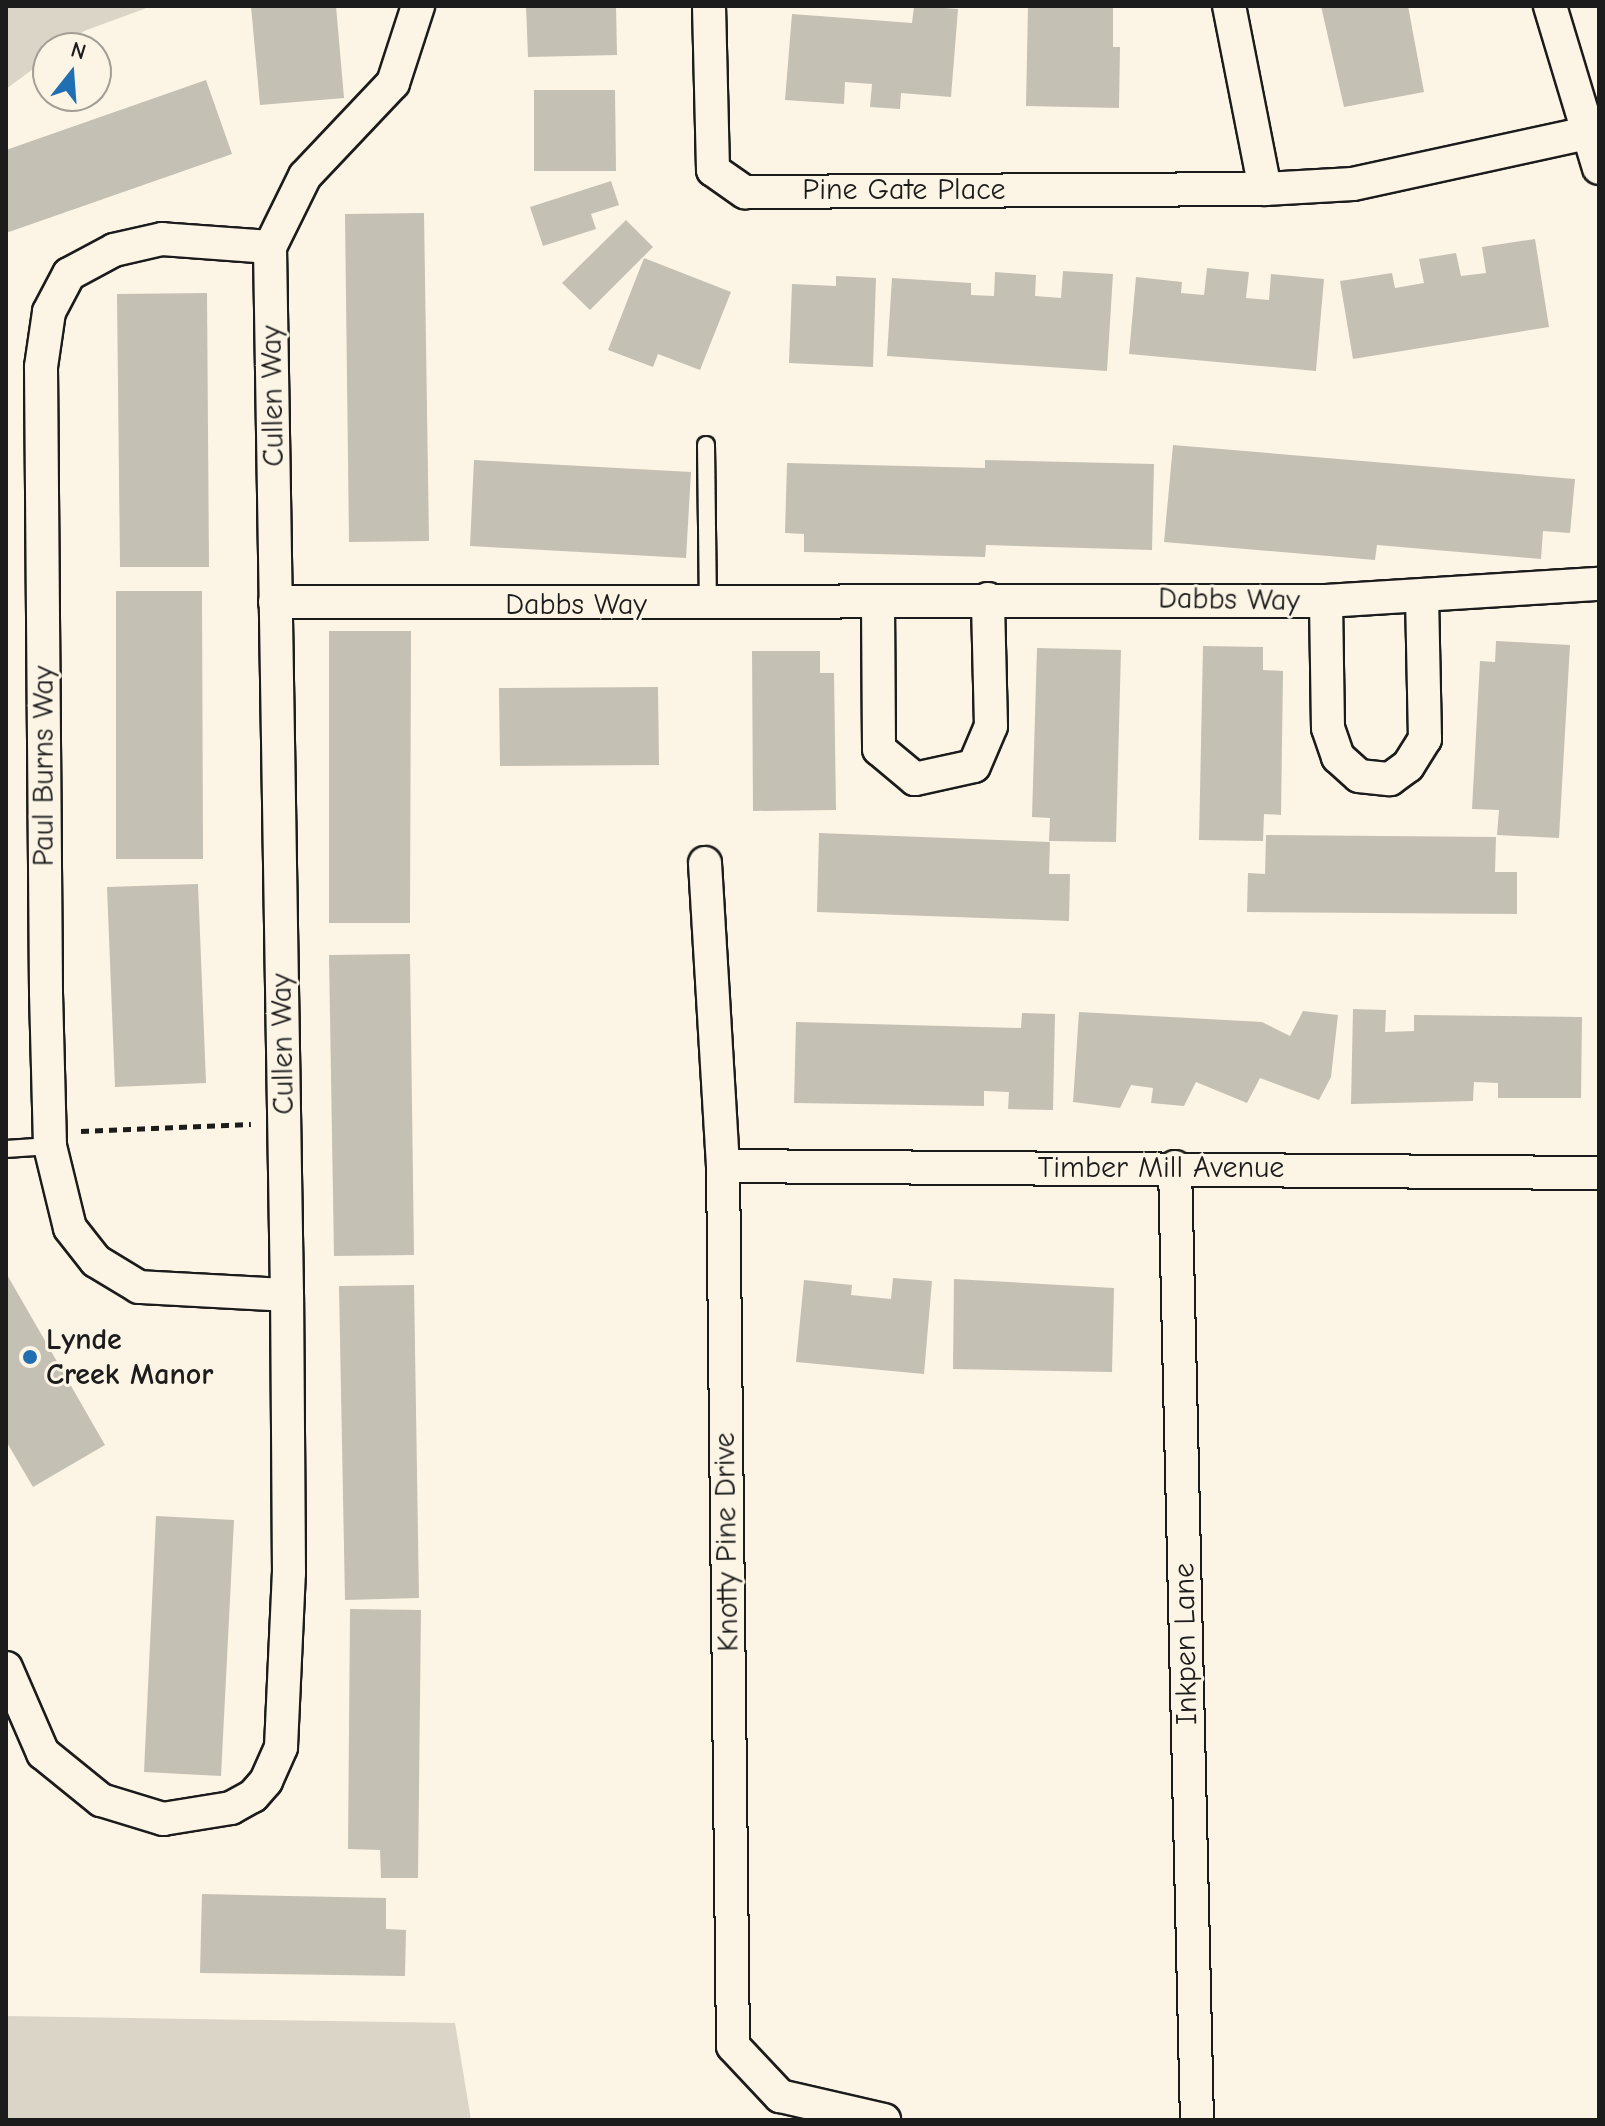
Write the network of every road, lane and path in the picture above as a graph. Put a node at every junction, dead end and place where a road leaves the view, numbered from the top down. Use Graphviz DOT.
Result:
graph roads {
  1 [pos="418,6"];
  2 [pos="709,6"];
  3 [pos="1229,6"];
  4 [pos="1550,6"];
  5 [pos="1587,133"];
  6 [pos="1599,168"];
  7 [pos="1265,189"];
  8 [pos="270,247"];
  9 [pos="706,445"];
  10 [pos="1599,584"];
  11 [pos="988,599"];
  12 [pos="1422,599"];
  13 [pos="1326,601"];
  14 [pos="275,602"];
  15 [pos="878,603"];
  16 [pos="708,605"];
  17 [pos="705,863"];
  18 [pos="284,1123"];
  19 [pos="49,1139"];
  20 [pos="6,1149"];
  21 [pos="723,1166"];
  22 [pos="1175,1167"];
  23 [pos="1599,1173"];
  24 [pos="287,1295"];
  25 [pos="6,1668"];
  26 [pos="884,2120"];
  27 [pos="1197,2120"];
  1 -- 8 [label="street, Cullen Way"];
  2 -- 7 [label="street, Pine Gate Place"];
  3 -- 7 [label="street"];
  4 -- 5 [label="street"];
  5 -- 6 [label="street"];
  5 -- 7 [label="street, Pine Gate Place"];
  8 -- 14 [label="street, Cullen Way"];
  8 -- 19 [label="street, Paul Burns Way"];
  9 -- 16 [label="lane"];
  10 -- 12 [label="street, Dabbs Way"];
  11 -- 13 [label="street, Dabbs Way"];
  11 -- 15 [label="street, Dabbs Way"];
  11 -- 15 [label="street"];
  12 -- 13 [label="street, Dabbs Way"];
  12 -- 13 [label="street, Dabbs Way"];
  14 -- 16 [label="street, Dabbs Way"];
  14 -- 18 [label="street, Cullen Way"];
  15 -- 16 [label="street, Dabbs Way"];
  17 -- 21 [label="street, Knotty Pine Drive"];
  18 -- 19 [label="path"];
  18 -- 24 [label="street, Cullen Way"];
  19 -- 20 [label="lane"];
  19 -- 24 [label="street, Paul Burns Way"];
  21 -- 22 [label="street, Timber Mill Avenue"];
  21 -- 26 [label="street, Knotty Pine Drive"];
  22 -- 23 [label="street, Timber Mill Avenue"];
  22 -- 27 [label="street, Inkpen Lane"];
  24 -- 25 [label="street, Cullen Way"];
}
